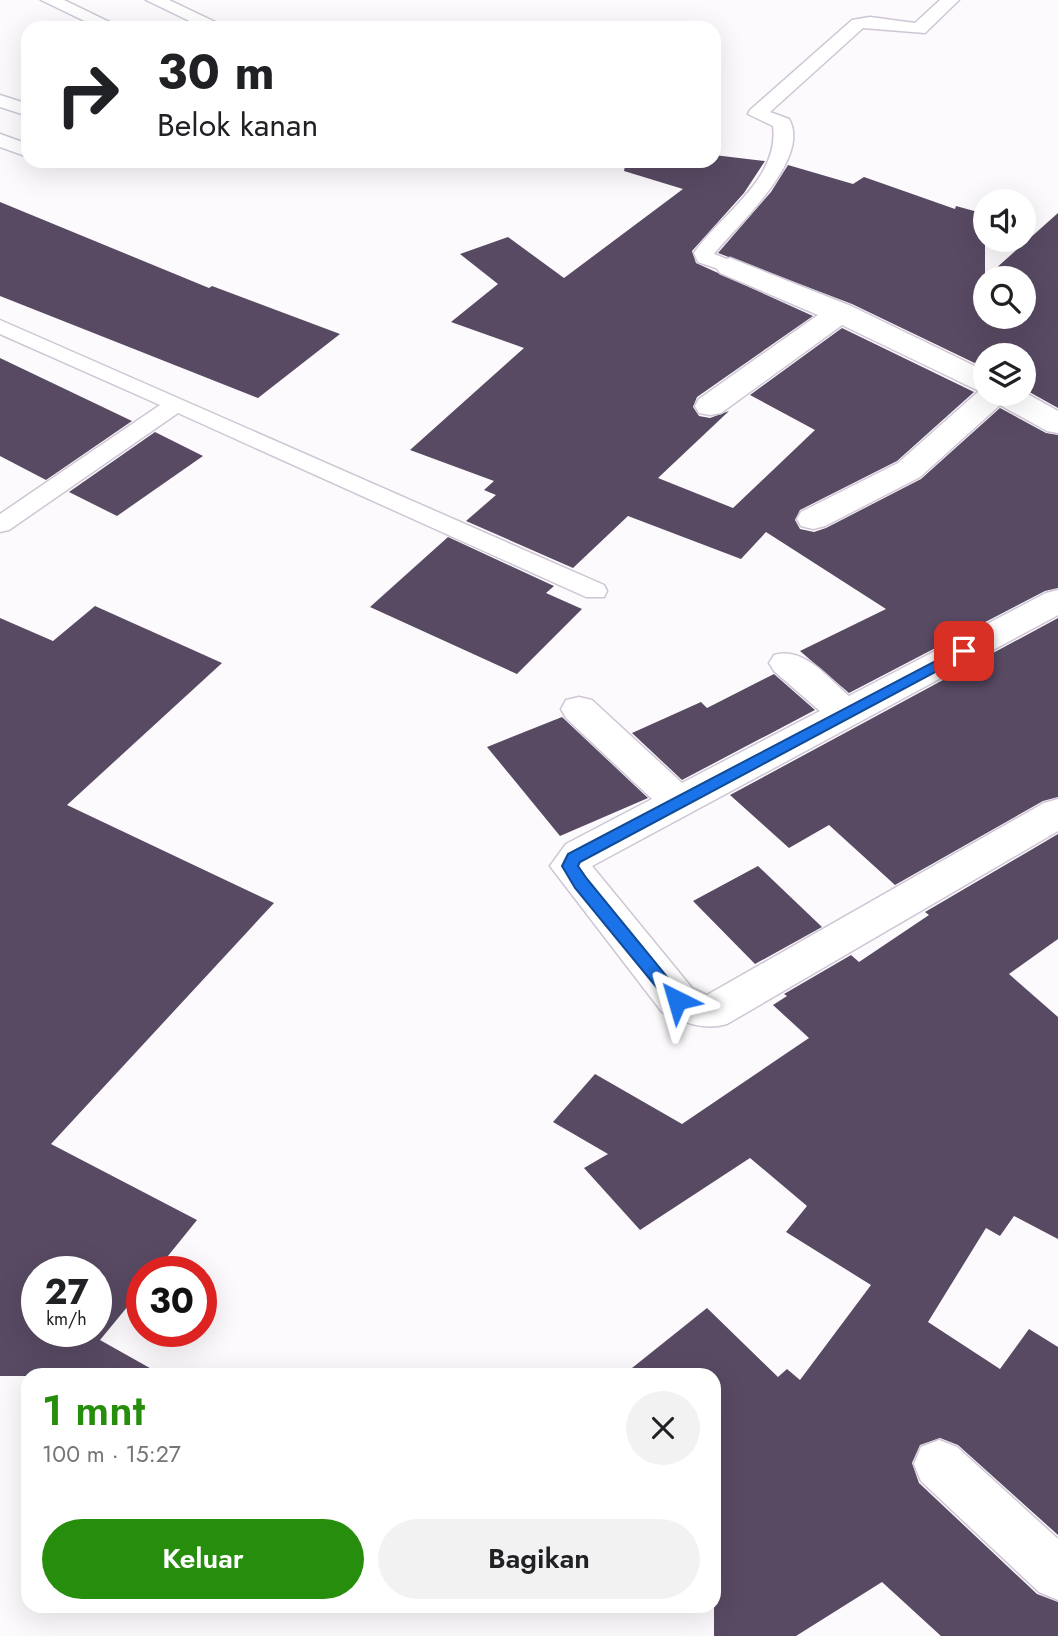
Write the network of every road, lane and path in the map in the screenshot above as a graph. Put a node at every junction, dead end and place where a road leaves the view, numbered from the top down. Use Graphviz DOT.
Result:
graph roads {
  1 [pos="50,0"];
  2 [pos="155,0"];
  3 [pos="950,0"];
  4 [pos="97,21"];
  5 [pos="203,21"];
  6 [pos="0,101"];
  7 [pos="21,108"];
  8 [pos="0,140"];
  9 [pos="21,148"];
  10 [pos="730,267"];
  11 [pos="841,312"];
  12 [pos="0,326"];
  13 [pos="973,377"];
  14 [pos="176,404"];
  15 [pos="710,406"];
  16 [pos="981,406"];
  17 [pos="1026,406"];
  18 [pos="1058,424"];
  19 [pos="813,519"];
  20 [pos="0,525"];
  21 [pos="595,591"];
  22 [pos="1058,601"];
  23 [pos="787,663"];
  24 [pos="579,709"];
  25 [pos="847,714"];
  26 [pos="679,802"];
  27 [pos="1058,813"];
  28 [pos="939,1464"];
  29 [pos="1058,1574"];
  1 -- 4 [label="lane"];
  2 -- 5 [label="lane"];
  3 -- 10 [label="lane"];
  6 -- 7 [label="lane"];
  8 -- 9 [label="lane"];
  10 -- 11 [label="street"];
  11 -- 13 [label="street"];
  11 -- 15 [label="street"];
  12 -- 14 [label="lane"];
  14 -- 20 [label="lane"];
  14 -- 21 [label="lane"];
  16 -- 19 [label="street"];
  17 -- 18 [label="street"];
  22 -- 25 [label="street"];
  23 -- 25 [label="street"];
  24 -- 26 [label="street"];
  25 -- 26 [label="street"];
  26 -- 27 [label="street"];
  28 -- 29 [label="street"];
}
